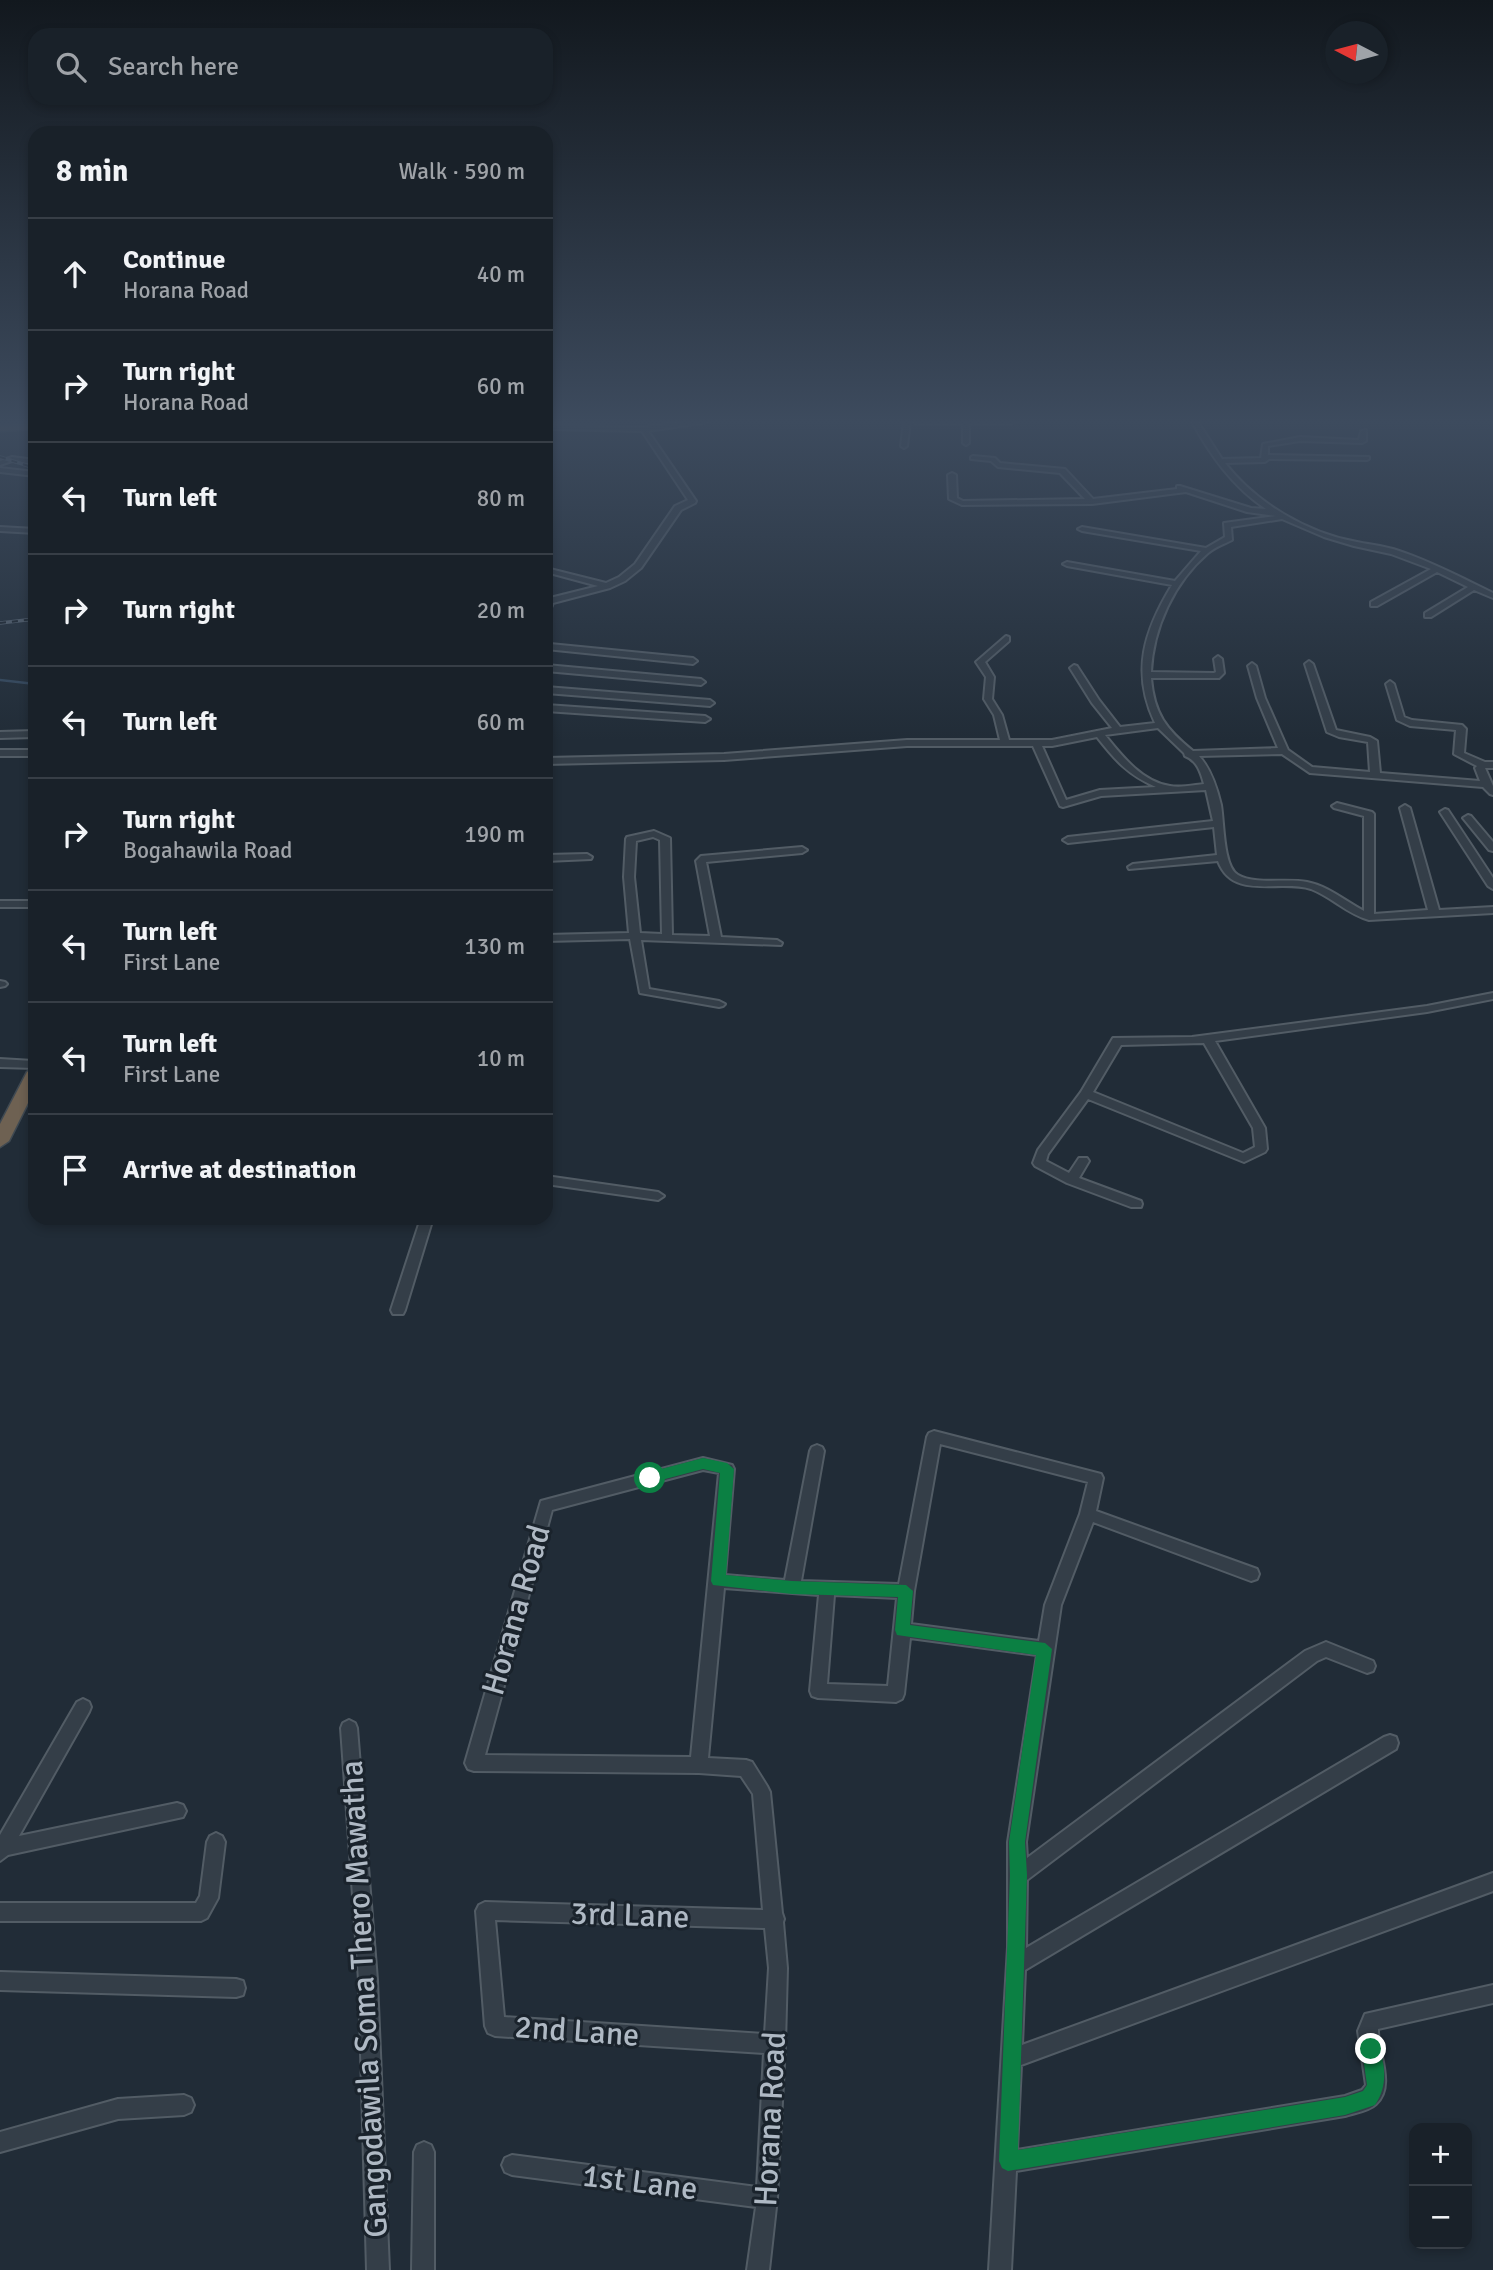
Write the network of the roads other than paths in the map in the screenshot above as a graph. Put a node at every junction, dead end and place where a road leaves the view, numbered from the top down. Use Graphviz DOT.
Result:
graph roads {
  1 [pos="664,528"];
  2 [pos="1227,528"];
  3 [pos="1313,528"];
  4 [pos="0,529"];
  5 [pos="1083,529"];
  6 [pos="28,531"];
  7 [pos="1207,550"];
  8 [pos="1068,564"];
  9 [pos="1435,570"];
  10 [pos="553,572"];
  11 [pos="1177,584"];
  12 [pos="607,586"];
  13 [pos="1472,587"];
  14 [pos="1493,596"];
  15 [pos="553,599"];
  16 [pos="1374,604"];
  17 [pos="1428,615"];
  18 [pos="1006,639"];
  19 [pos="553,647"];
  20 [pos="1218,659"];
  21 [pos="693,662"];
  22 [pos="1309,664"];
  23 [pos="1252,666"];
  24 [pos="1074,668"];
  25 [pos="553,669"];
  26 [pos="1147,675"];
  27 [pos="701,682"];
  28 [pos="1390,684"];
  29 [pos="553,691"];
  30 [pos="710,703"];
  31 [pos="553,708"];
  32 [pos="705,719"];
  33 [pos="1160,725"];
  34 [pos="1118,730"];
  35 [pos="28,734"];
  36 [pos="1098,734"];
  37 [pos="0,736"];
  38 [pos="1005,742"];
  39 [pos="1037,744"];
  40 [pos="1284,751"];
  41 [pos="28,752"];
  42 [pos="0,753"];
  43 [pos="1188,754"];
  44 [pos="553,761"];
  45 [pos="1488,765"];
  46 [pos="1375,775"];
  47 [pos="1210,787"];
  48 [pos="1490,788"];
  49 [pos="1169,790"];
  50 [pos="1337,806"];
  51 [pos="1405,808"];
  52 [pos="1444,812"];
  53 [pos="1468,818"];
  54 [pos="1217,824"];
  55 [pos="1068,840"];
  56 [pos="1493,848"];
  57 [pos="802,850"];
  58 [pos="587,857"];
  59 [pos="1224,857"];
  60 [pos="553,858"];
  61 [pos="1133,867"];
  62 [pos="1493,886"];
  63 [pos="28,904"];
  64 [pos="2,906"];
  65 [pos="1493,910"];
  66 [pos="1434,912"];
  67 [pos="1368,917"];
  68 [pos="635,936"];
  69 [pos="667,937"];
  70 [pos="553,938"];
  71 [pos="716,939"];
  72 [pos="777,943"];
  73 [pos="1493,996"];
  74 [pos="719,1004"];
  75 [pos="1208,1039"];
  76 [pos="0,1063"];
  77 [pos="28,1065"];
  78 [pos="28,1077"];
  79 [pos="28,1079"];
  80 [pos="1086,1094"];
  81 [pos="0,1126"];
  82 [pos="0,1141"];
  83 [pos="1083,1161"];
  84 [pos="1071,1180"];
  85 [pos="553,1181"];
  86 [pos="658,1196"];
  87 [pos="1136,1204"];
  88 [pos="425,1225"];
  89 [pos="398,1310"];
  90 [pos="817,1451"];
  91 [pos="1088,1514"];
  92 [pos="1251,1574"];
  93 [pos="718,1581"];
  94 [pos="792,1587"];
  95 [pos="827,1588"];
  96 [pos="906,1591"];
  97 [pos="902,1630"];
  98 [pos="1045,1649"];
  99 [pos="1367,1666"];
  100 [pos="83,1707"];
  101 [pos="349,1727"];
  102 [pos="1390,1743"];
  103 [pos="699,1765"];
  104 [pos="177,1811"];
  105 [pos="216,1842"];
  106 [pos="1,1850"];
  107 [pos="1019,1875"];
  108 [pos="1493,1882"];
  109 [pos="485,1911"];
  110 [pos="0,1912"];
  111 [pos="775,1919"];
  112 [pos="1016,1965"];
  113 [pos="0,1981"];
  114 [pos="236,1988"];
  115 [pos="1493,1994"];
  116 [pos="775,2044"];
  117 [pos="1011,2059"];
  118 [pos="184,2105"];
  119 [pos="0,2142"];
  120 [pos="424,2152"];
  121 [pos="1008,2161"];
  122 [pos="512,2165"];
  123 [pos="767,2198"];
  124 [pos="378,2270"];
  125 [pos="423,2270"];
  126 [pos="758,2270"];
  127 [pos="1000,2270"];
  1 -- 12 [label="street"];
  2 -- 7 [label="street"];
  3 -- 9 [label="street"];
  4 -- 6 [label="street"];
  5 -- 7 [label="street"];
  7 -- 11 [label="street"];
  8 -- 11 [label="street"];
  9 -- 13 [label="street"];
  9 -- 16 [label="street"];
  10 -- 12 [label="street"];
  11 -- 26 [label="street"];
  12 -- 15 [label="street"];
  13 -- 14 [label="street"];
  13 -- 17 [label="street"];
  18 -- 38 [label="street"];
  19 -- 21 [label="street"];
  20 -- 26 [label="street"];
  22 -- 46 [label="street"];
  23 -- 40 [label="street"];
  24 -- 34 [label="street"];
  25 -- 27 [label="street"];
  26 -- 33 [label="street"];
  28 -- 45 [label="street"];
  29 -- 30 [label="street"];
  31 -- 32 [label="street"];
  33 -- 34 [label="street"];
  33 -- 43 [label="street"];
  34 -- 36 [label="street"];
  35 -- 37 [label="street"];
  36 -- 39 [label="street"];
  36 -- 49 [label="street"];
  38 -- 39 [label="street"];
  38 -- 44 [label="street"];
  39 -- 49 [label="street"];
  40 -- 43 [label="street"];
  40 -- 46 [label="street"];
  41 -- 42 [label="street"];
  43 -- 47 [label="street"];
  45 -- 48 [label="street"];
  46 -- 48 [label="street"];
  47 -- 49 [label="street"];
  47 -- 54 [label="street"];
  50 -- 67 [label="street"];
  51 -- 66 [label="street"];
  52 -- 62 [label="street"];
  53 -- 56 [label="street"];
  54 -- 55 [label="street"];
  54 -- 59 [label="street"];
  57 -- 71 [label="street"];
  58 -- 60 [label="street"];
  59 -- 61 [label="street"];
  59 -- 67 [label="street"];
  63 -- 64 [label="street"];
  65 -- 66 [label="street"];
  66 -- 67 [label="street"];
  68 -- 69 [label="street"];
  68 -- 69 [label="street"];
  68 -- 70 [label="street"];
  68 -- 74 [label="street"];
  69 -- 71 [label="street"];
  71 -- 72 [label="street"];
  73 -- 75 [label="street"];
  75 -- 80 [label="street"];
  75 -- 80 [label="street"];
  76 -- 77 [label="street"];
  78 -- 81 [label="highway"];
  79 -- 82 [label="highway"];
  80 -- 84 [label="street"];
  83 -- 84 [label="street"];
  84 -- 87 [label="street"];
  85 -- 86 [label="street"];
  88 -- 89 [label="street"];
  90 -- 94 [label="street"];
  91 -- 92 [label="street"];
  91 -- 96 [label="street"];
  91 -- 98 [label="street"];
  93 -- 94 [label="street"];
  93 -- 103 [label="street, Horana Road"];
  93 -- 103 [label="street, Horana Road"];
  94 -- 95 [label="street"];
  95 -- 96 [label="street"];
  95 -- 97 [label="street"];
  96 -- 97 [label="street"];
  97 -- 98 [label="street"];
  98 -- 107 [label="street"];
  99 -- 107 [label="street"];
  100 -- 106 [label="street"];
  101 -- 124 [label="street, Gangodawila Soma Thero Mawatha"];
  102 -- 112 [label="street"];
  103 -- 111 [label="street, Horana Road"];
  104 -- 106 [label="street"];
  105 -- 110 [label="street"];
  107 -- 112 [label="street"];
  108 -- 117 [label="street"];
  109 -- 111 [label="street, 3rd Lane"];
  109 -- 116 [label="street, 2nd Lane"];
  111 -- 116 [label="street, Horana Road"];
  112 -- 117 [label="street"];
  113 -- 114 [label="street"];
  115 -- 121 [label="street"];
  116 -- 123 [label="street, Horana Road"];
  117 -- 121 [label="street"];
  118 -- 119 [label="street"];
  120 -- 125 [label="street"];
  121 -- 127 [label="street"];
  122 -- 123 [label="street, 1st Lane"];
  123 -- 126 [label="street, Horana Road"];
}
